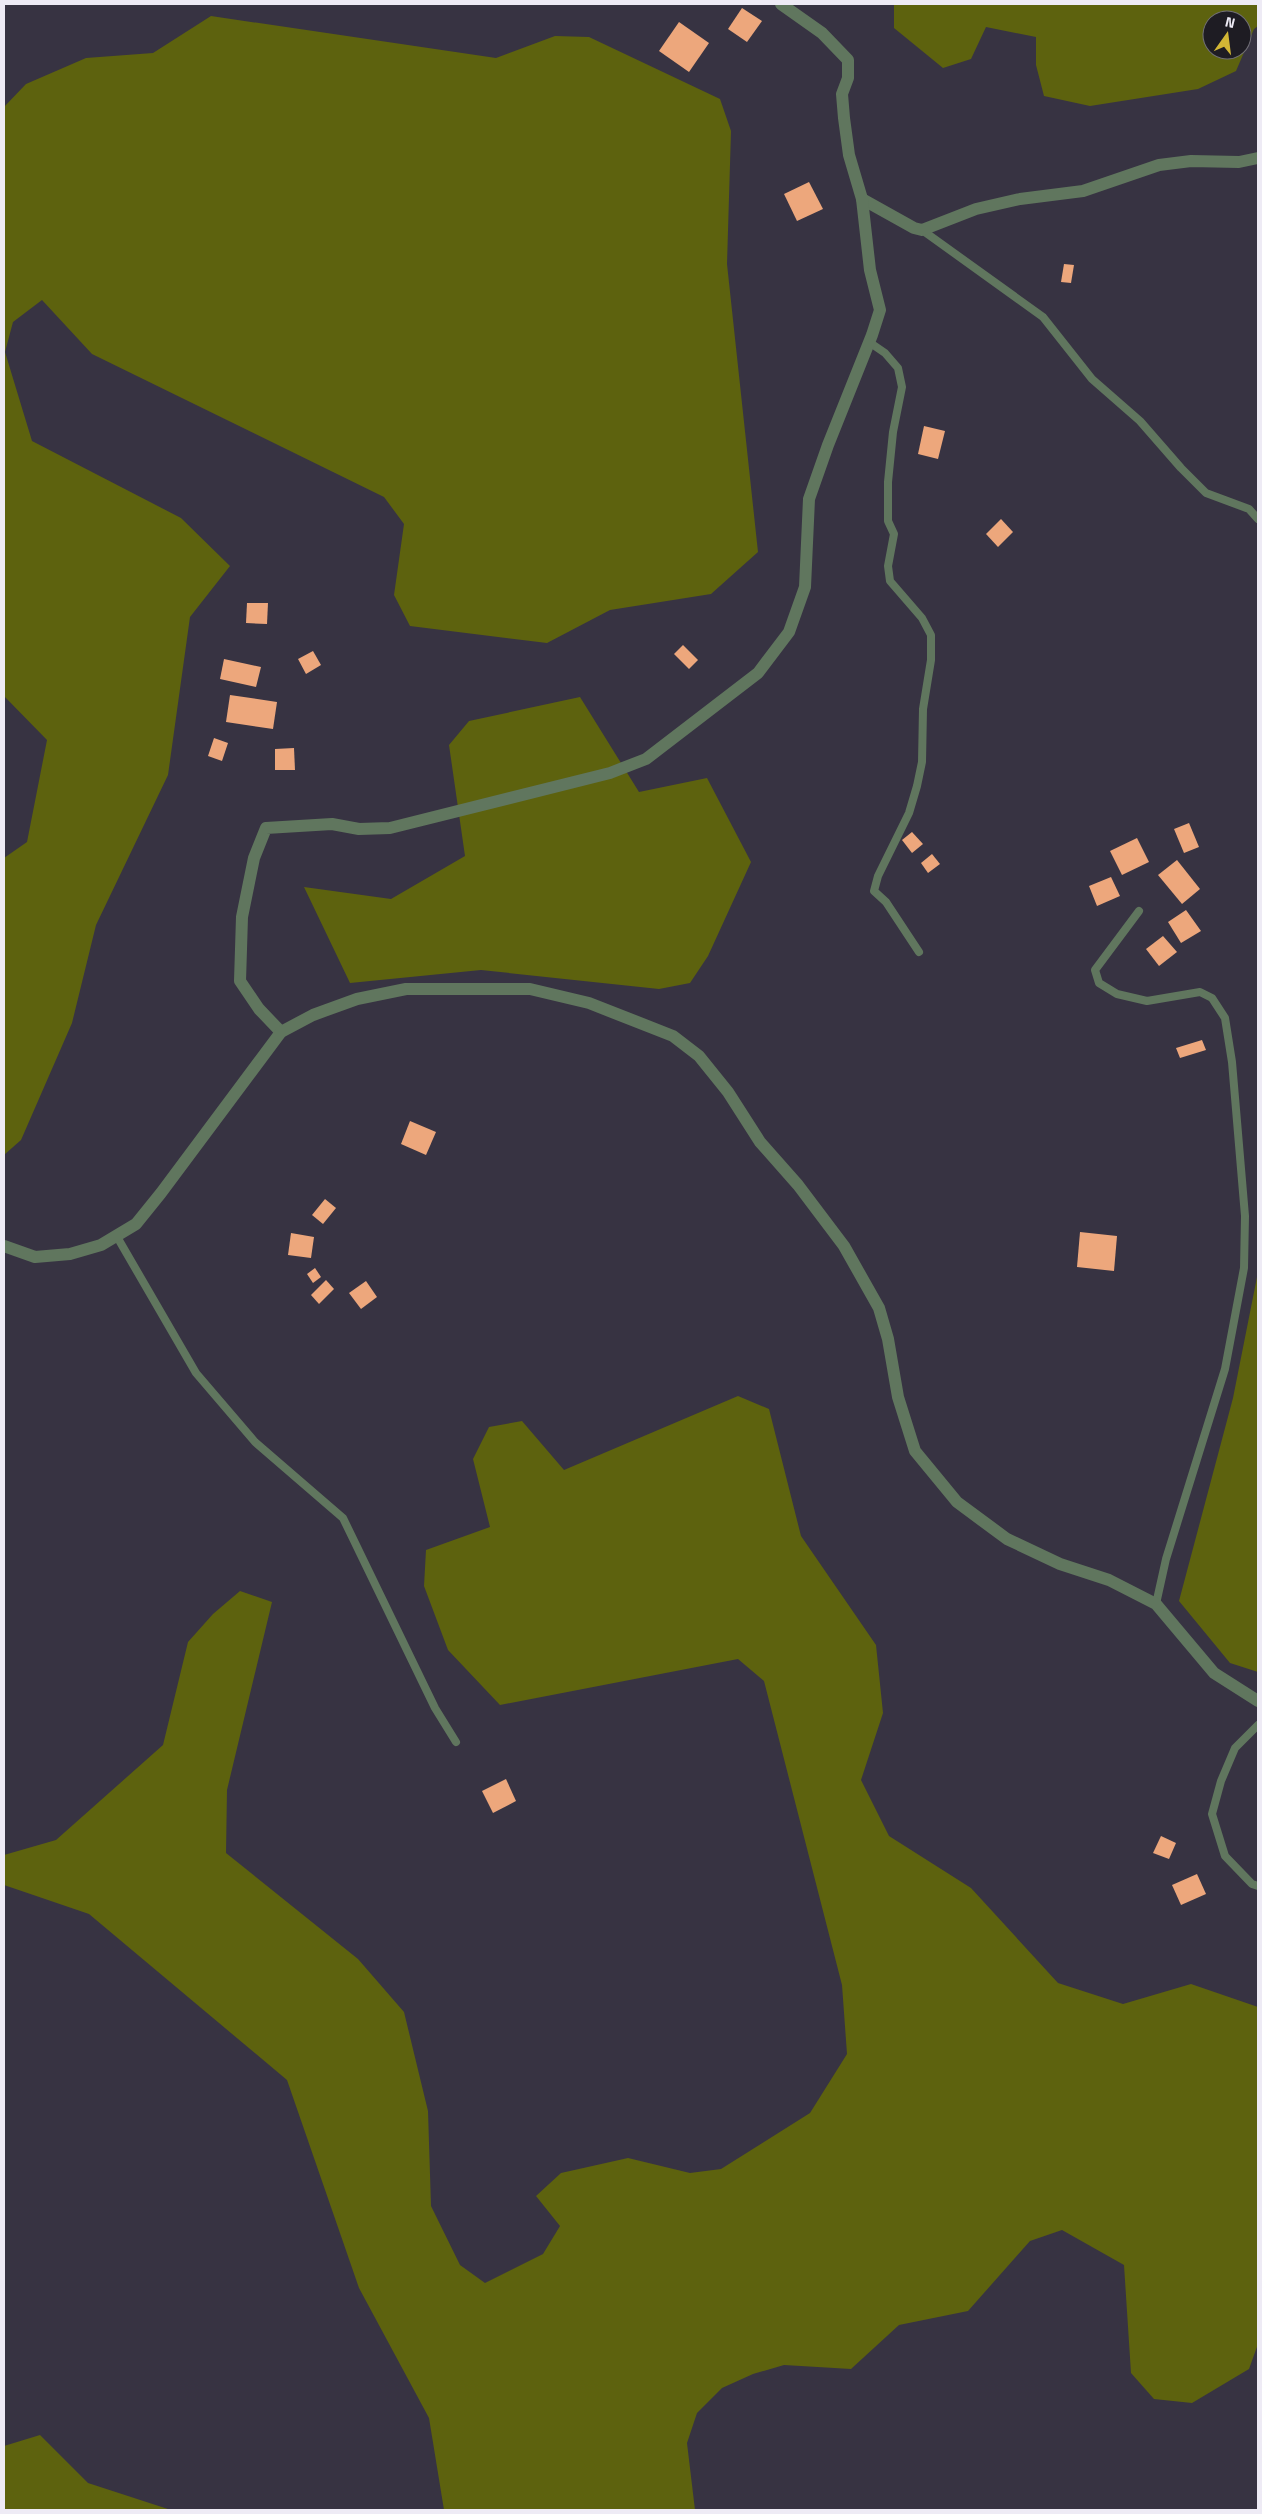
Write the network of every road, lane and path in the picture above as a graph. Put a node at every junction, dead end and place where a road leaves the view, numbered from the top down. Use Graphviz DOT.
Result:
graph roads {
  1 [pos="781,4"];
  2 [pos="1258,158"];
  3 [pos="862,199"];
  4 [pos="922,230"];
  5 [pos="870,342"];
  6 [pos="1258,519"];
  7 [pos="1139,911"];
  8 [pos="919,952"];
  9 [pos="281,1032"];
  10 [pos="116,1235"];
  11 [pos="4,1246"];
  12 [pos="1156,1604"];
  13 [pos="1258,1701"];
  14 [pos="1258,1725"];
  15 [pos="456,1742"];
  16 [pos="1258,1886"];
  1 -- 3 [label="street"];
  2 -- 4 [label="street"];
  3 -- 4 [label="street"];
  3 -- 5 [label="street"];
  4 -- 6 [label="lane"];
  5 -- 8 [label="lane"];
  5 -- 9 [label="street"];
  7 -- 12 [label="lane"];
  9 -- 10 [label="street"];
  9 -- 12 [label="street"];
  10 -- 11 [label="street"];
  10 -- 15 [label="lane"];
  12 -- 13 [label="street"];
  14 -- 16 [label="lane"];
}
